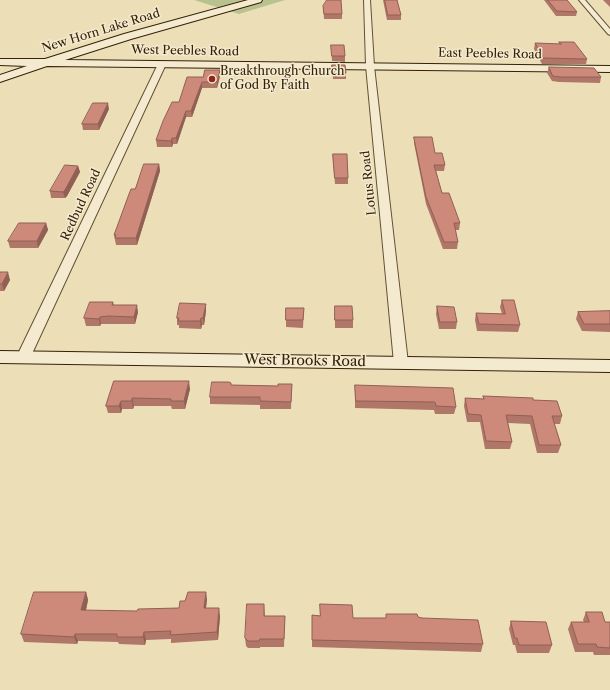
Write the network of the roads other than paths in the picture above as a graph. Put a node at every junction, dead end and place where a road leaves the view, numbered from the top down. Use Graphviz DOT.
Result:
graph roads {
  1 [pos="258,0"];
  2 [pos="367,0"];
  3 [pos="582,0"];
  4 [pos="610,33"];
  5 [pos="104,43"];
  6 [pos="90,47"];
  7 [pos="0,58"];
  8 [pos="0,62"];
  9 [pos="43,62"];
  10 [pos="101,63"];
  11 [pos="121,63"];
  12 [pos="162,64"];
  13 [pos="0,65"];
  14 [pos="370,66"];
  15 [pos="610,69"];
  16 [pos="0,76"];
  17 [pos="0,357"];
  18 [pos="23,358"];
  19 [pos="401,363"];
  20 [pos="610,366"];
  1 -- 5 [label="main road, New Horn Lake Road"];
  2 -- 14 [label="street, Lotus Road"];
  3 -- 4 [label="street"];
  5 -- 6 [label="main road, New Horn Lake Road"];
  5 -- 11 [label="main road"];
  6 -- 7 [label="main road"];
  6 -- 9 [label="main road, New Horn Lake Road"];
  8 -- 9 [label="main road, West Peebles Road"];
  9 -- 10 [label="main road, West Peebles Road"];
  9 -- 16 [label="main road, New Horn Lake Road"];
  10 -- 11 [label="main road, West Peebles Road"];
  10 -- 16 [label="main road"];
  11 -- 12 [label="main road, West Peebles Road"];
  12 -- 14 [label="main road, West Peebles Road"];
  12 -- 18 [label="street, Redbud Road"];
  13 -- 16 [label="main road"];
  14 -- 15 [label="main road, East Peebles Road"];
  14 -- 19 [label="street, Lotus Road"];
  17 -- 18 [label="main road, West Brooks Road"];
  18 -- 19 [label="main road, West Brooks Road"];
  19 -- 20 [label="main road, West Brooks Road"];
}
